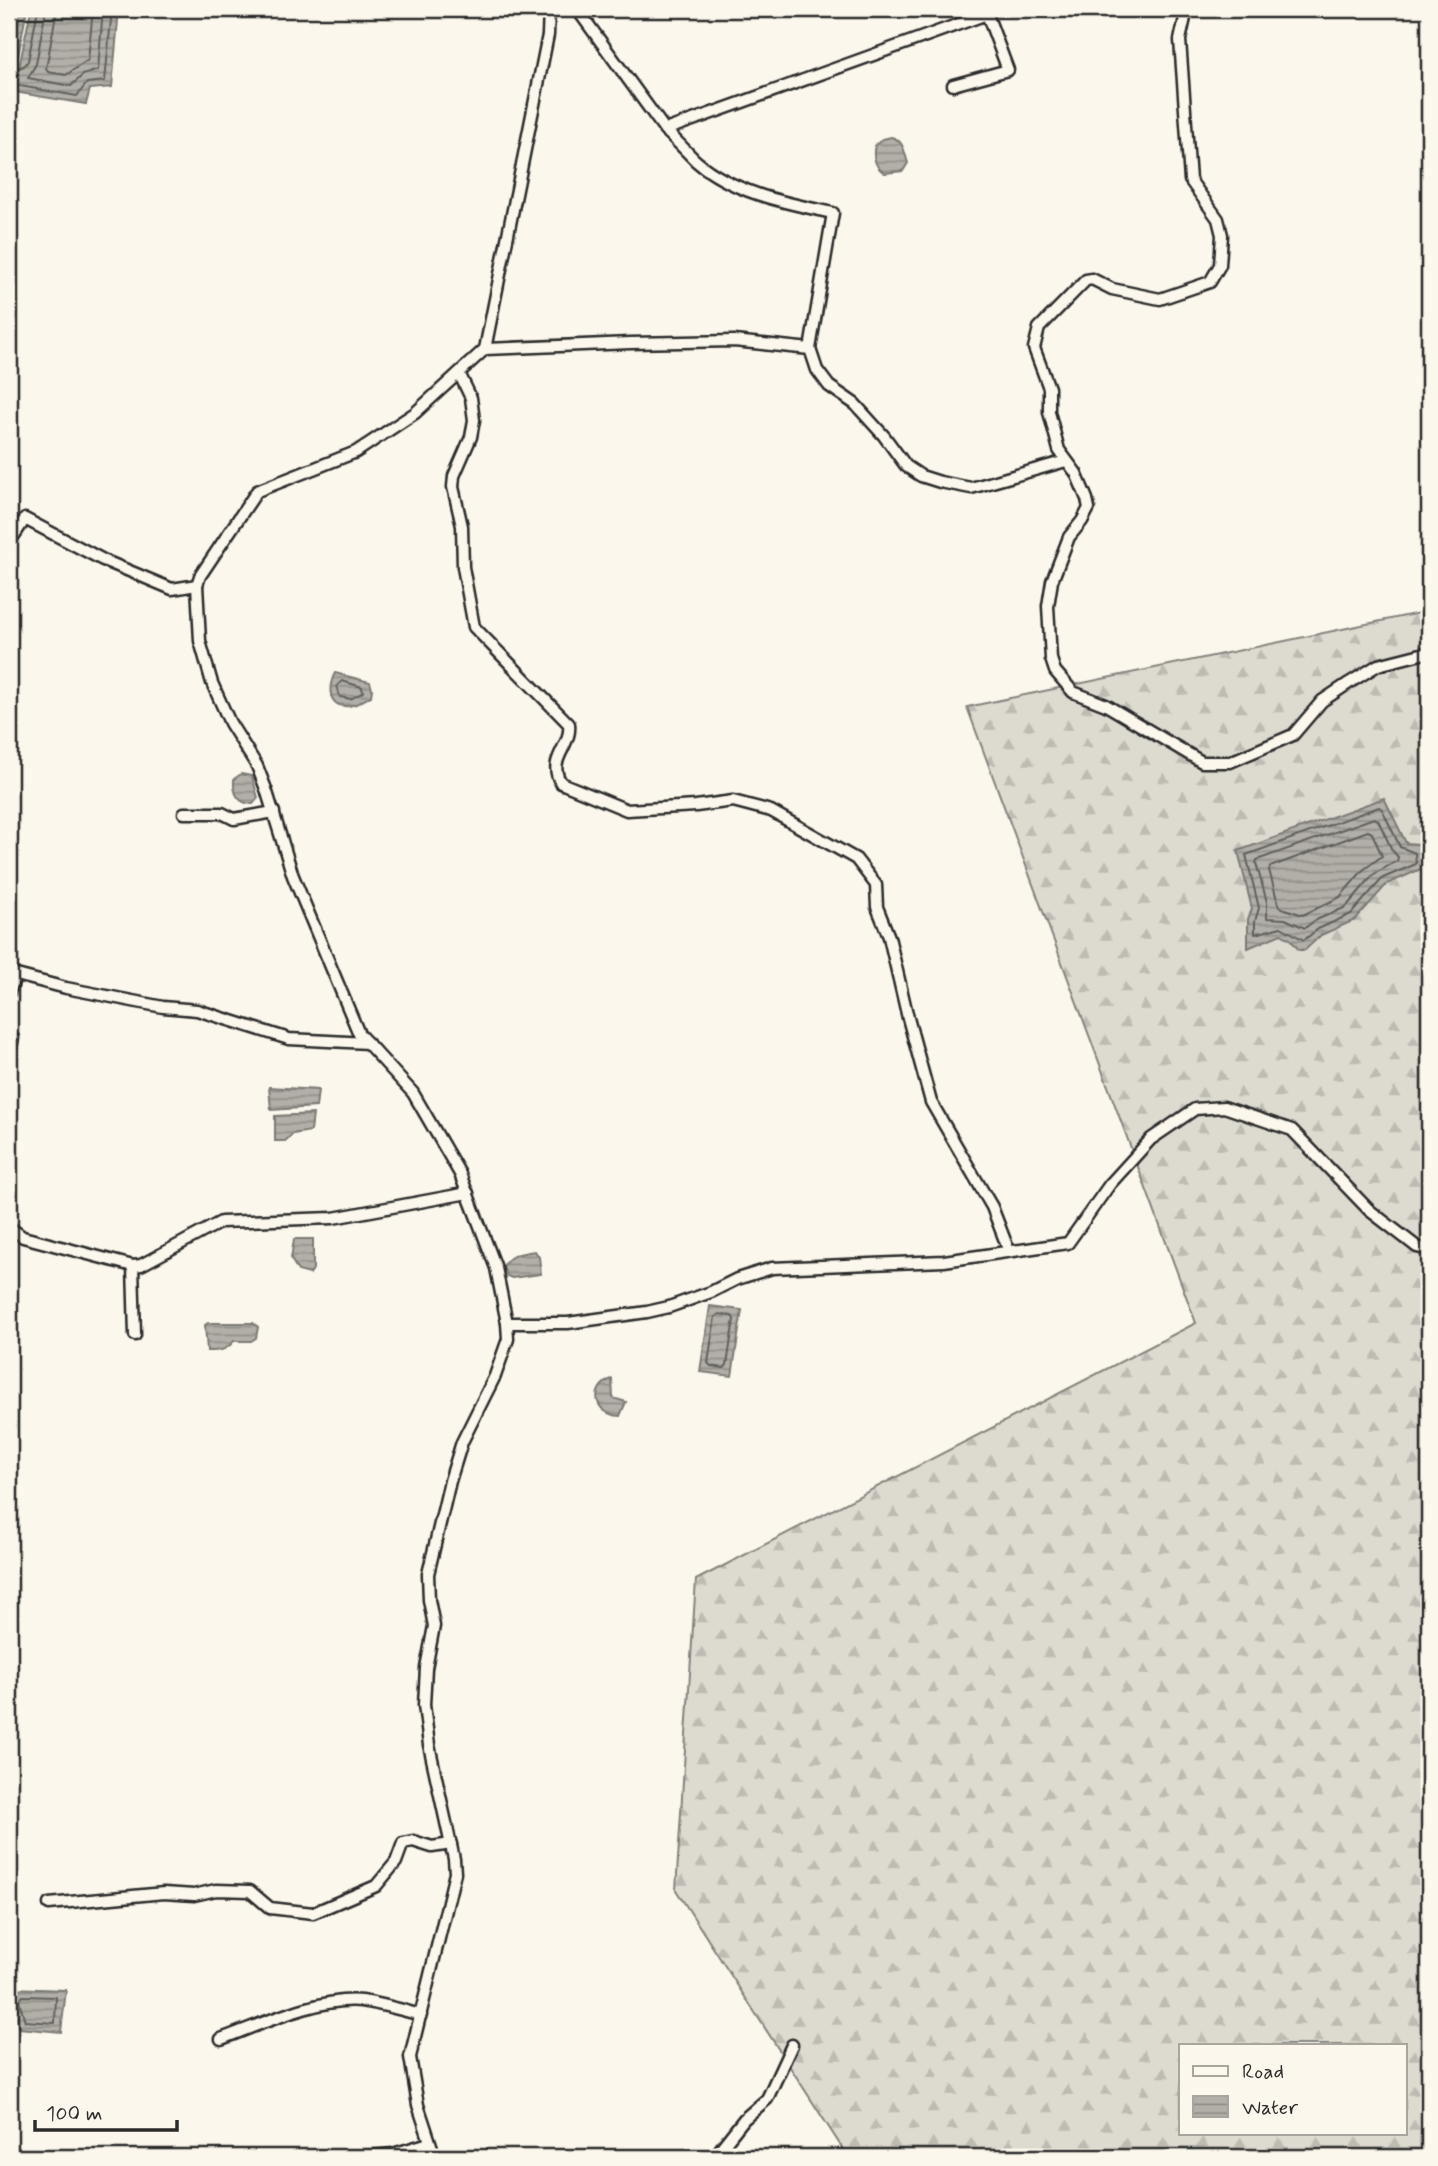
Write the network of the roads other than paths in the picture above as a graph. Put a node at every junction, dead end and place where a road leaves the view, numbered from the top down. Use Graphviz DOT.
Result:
graph roads {
  1 [pos="549,9"];
  2 [pos="577,9"];
  3 [pos="1188,9"];
  4 [pos="986,11"];
  5 [pos="953,85"];
  6 [pos="665,130"];
  7 [pos="485,349"];
  8 [pos="810,349"];
  9 [pos="459,373"];
  10 [pos="1066,461"];
  11 [pos="9,543"];
  12 [pos="197,585"];
  13 [pos="1429,652"];
  14 [pos="274,812"];
  15 [pos="184,813"];
  16 [pos="12,975"];
  17 [pos="9,993"];
  18 [pos="9,1037"];
  19 [pos="368,1043"];
  20 [pos="9,1055"];
  21 [pos="468,1193"];
  22 [pos="9,1227"];
  23 [pos="1429,1250"];
  24 [pos="1009,1251"];
  25 [pos="133,1266"];
  26 [pos="507,1323"];
  27 [pos="135,1335"];
  28 [pos="451,1844"];
  29 [pos="49,1903"];
  30 [pos="421,2015"];
  31 [pos="221,2039"];
  32 [pos="792,2045"];
  33 [pos="429,2143"];
  34 [pos="360,2157"];
  35 [pos="435,2157"];
  36 [pos="714,2157"];
  1 -- 7 [label="street"];
  2 -- 6 [label="street"];
  3 -- 10 [label="street"];
  4 -- 5 [label="street"];
  4 -- 6 [label="street"];
  6 -- 8 [label="street"];
  7 -- 8 [label="street"];
  7 -- 9 [label="street"];
  8 -- 10 [label="street"];
  9 -- 12 [label="street"];
  9 -- 24 [label="street"];
  10 -- 13 [label="street"];
  11 -- 12 [label="street"];
  12 -- 14 [label="street"];
  14 -- 15 [label="street"];
  14 -- 19 [label="street"];
  16 -- 17 [label="street"];
  16 -- 19 [label="street"];
  18 -- 20 [label="street"];
  19 -- 21 [label="street"];
  21 -- 25 [label="street"];
  21 -- 26 [label="street"];
  22 -- 25 [label="street"];
  23 -- 24 [label="street"];
  24 -- 26 [label="street"];
  25 -- 27 [label="street"];
  26 -- 28 [label="street"];
  28 -- 29 [label="street"];
  28 -- 30 [label="street"];
  30 -- 31 [label="street"];
  30 -- 33 [label="street"];
  32 -- 36 [label="street"];
  33 -- 34 [label="street"];
  33 -- 35 [label="street"];
}
